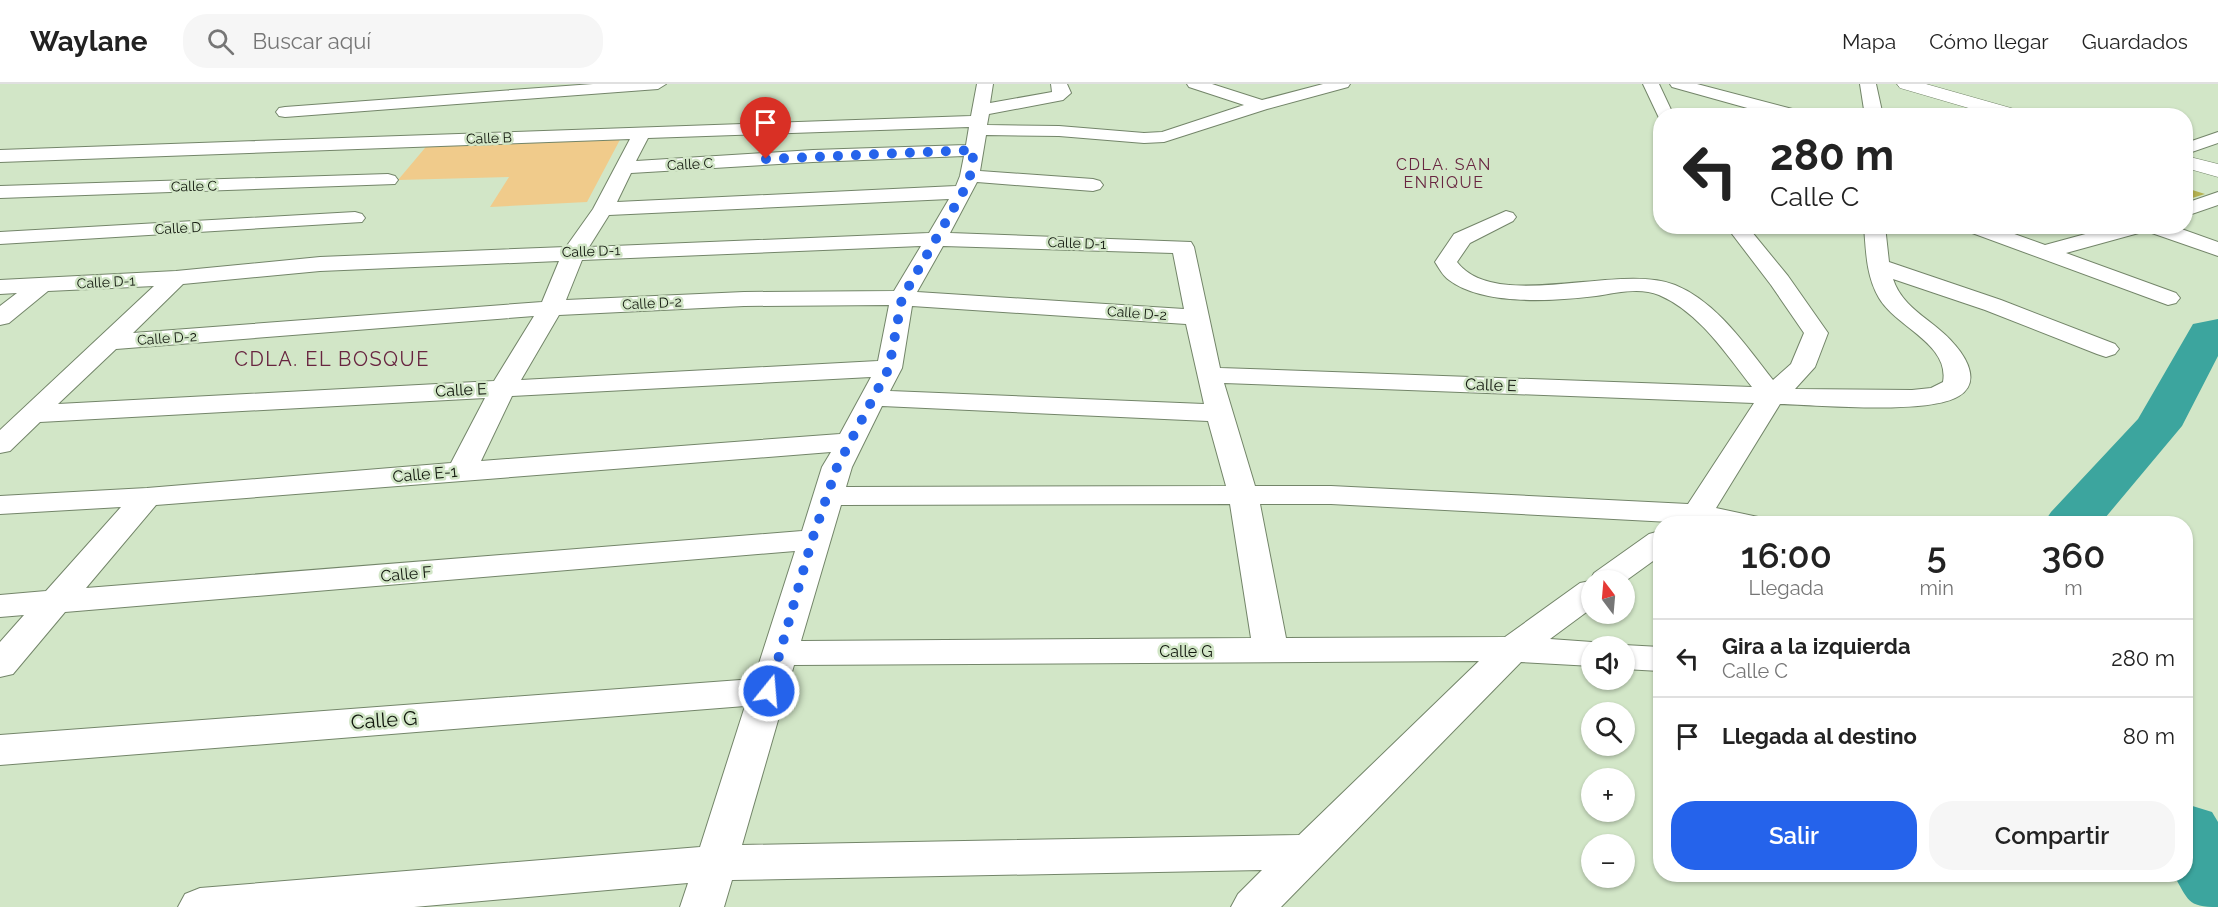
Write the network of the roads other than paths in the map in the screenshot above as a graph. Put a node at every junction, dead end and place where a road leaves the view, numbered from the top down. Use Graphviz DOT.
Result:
graph roads {
  1 [pos="658,84"];
  2 [pos="1059,84"];
  3 [pos="1195,84"];
  4 [pos="1342,84"];
  5 [pos="1651,84"];
  6 [pos="1678,84"];
  7 [pos="1868,84"];
  8 [pos="1906,84"];
  9 [pos="1262,105"];
  10 [pos="1662,108"];
  11 [pos="1768,108"];
  12 [pos="1872,108"];
  13 [pos="1990,108"];
  14 [pos="285,112"];
  15 [pos="642,132"];
  16 [pos="2218,137"];
  17 [pos="976,138"];
  18 [pos="420,140"];
  19 [pos="2193,146"];
  20 [pos="112,152"];
  21 [pos="0,156"];
  22 [pos="2193,164"];
  23 [pos="623,168"];
  24 [pos="2218,171"];
  25 [pos="1093,185"];
  26 [pos="57,190"];
  27 [pos="0,192"];
  28 [pos="2218,198"];
  29 [pos="372,200"];
  30 [pos="2193,207"];
  31 [pos="603,209"];
  32 [pos="1506,217"];
  33 [pos="0,230"];
  34 [pos="1742,234"];
  35 [pos="1875,234"];
  36 [pos="1994,234"];
  37 [pos="2111,234"];
  38 [pos="2174,234"];
  39 [pos="0,238"];
  40 [pos="934,239"];
  41 [pos="2218,249"];
  42 [pos="574,252"];
  43 [pos="2045,252"];
  44 [pos="320,264"];
  45 [pos="1878,266"];
  46 [pos="176,278"];
  47 [pos="42,285"];
  48 [pos="0,287"];
  49 [pos="902,298"];
  50 [pos="2168,298"];
  51 [pos="551,308"];
  52 [pos="1197,317"];
  53 [pos="0,318"];
  54 [pos="107,342"];
  55 [pos="2106,349"];
  56 [pos="889,368"];
  57 [pos="1209,375"];
  58 [pos="503,388"];
  59 [pos="1772,396"];
  60 [pos="873,398"];
  61 [pos="1220,413"];
  62 [pos="33,414"];
  63 [pos="850,442"];
  64 [pos="0,445"];
  65 [pos="461,471"];
  66 [pos="1243,495"];
  67 [pos="828,496"];
  68 [pos="147,497"];
  69 [pos="0,505"];
  70 [pos="1692,516"];
  71 [pos="1653,517"];
  72 [pos="812,540"];
  73 [pos="1653,546"];
  74 [pos="1620,570"];
  75 [pos="1581,599"];
  76 [pos="55,603"];
  77 [pos="0,606"];
  78 [pos="1513,649"];
  79 [pos="1270,650"];
  80 [pos="780,653"];
  81 [pos="1581,653"];
  82 [pos="1635,658"];
  83 [pos="1653,659"];
  84 [pos="0,665"];
  85 [pos="769,691"];
  86 [pos="0,750"];
  87 [pos="1309,852"];
  88 [pos="714,863"];
  89 [pos="200,907"];
  90 [pos="702,907"];
  91 [pos="1253,907"];
  1 -- 14 [label="street"];
  2 -- 17 [label="street"];
  3 -- 9 [label="street"];
  4 -- 9 [label="street"];
  5 -- 10 [label="street"];
  6 -- 11 [label="street"];
  7 -- 12 [label="street"];
  8 -- 13 [label="main road"];
  9 -- 17 [label="street"];
  15 -- 17 [label="street, Calle B"];
  15 -- 18 [label="street, Calle B"];
  15 -- 23 [label="street"];
  16 -- 19 [label="street"];
  17 -- 23 [label="street, Calle C"];
  17 -- 25 [label="street"];
  17 -- 31 [label="street"];
  17 -- 40 [label="street"];
  18 -- 20 [label="street, Calle B"];
  18 -- 29 [label="street"];
  20 -- 21 [label="street, Calle B"];
  20 -- 26 [label="street"];
  22 -- 24 [label="main road"];
  23 -- 31 [label="street"];
  26 -- 27 [label="street, Calle C"];
  26 -- 29 [label="street, Calle C"];
  26 -- 33 [label="street"];
  28 -- 30 [label="street"];
  29 -- 39 [label="street, Calle D"];
  29 -- 44 [label="street"];
  31 -- 42 [label="street"];
  32 -- 59 [label="street"];
  34 -- 59 [label="street"];
  35 -- 45 [label="street"];
  36 -- 43 [label="street"];
  37 -- 43 [label="street"];
  38 -- 41 [label="street"];
  40 -- 42 [label="street, Calle D-1"];
  40 -- 49 [label="street"];
  40 -- 52 [label="street, Calle D-1"];
  42 -- 44 [label="street, Calle D-1"];
  42 -- 51 [label="street"];
  43 -- 50 [label="street"];
  44 -- 46 [label="street, Calle D-1"];
  45 -- 55 [label="street"];
  45 -- 59 [label="street, Calle E"];
  46 -- 47 [label="street, Calle D-1"];
  46 -- 54 [label="street"];
  47 -- 48 [label="street, Calle D-1"];
  47 -- 53 [label="street"];
  49 -- 51 [label="street, Calle D-2"];
  49 -- 52 [label="street, Calle D-2"];
  49 -- 56 [label="street"];
  51 -- 54 [label="street, Calle D-2"];
  51 -- 58 [label="street"];
  52 -- 57 [label="street"];
  54 -- 62 [label="street"];
  56 -- 58 [label="street, Calle E"];
  56 -- 60 [label="street"];
  57 -- 59 [label="street, Calle E"];
  57 -- 61 [label="street"];
  58 -- 62 [label="street, Calle E"];
  58 -- 65 [label="street"];
  59 -- 70 [label="street"];
  60 -- 61 [label="street"];
  60 -- 63 [label="street"];
  61 -- 66 [label="street"];
  62 -- 64 [label="street"];
  63 -- 65 [label="street, Calle E-1"];
  63 -- 67 [label="street"];
  65 -- 68 [label="street, Calle E-1"];
  66 -- 67 [label="street"];
  66 -- 71 [label="street"];
  66 -- 79 [label="street"];
  67 -- 72 [label="street"];
  68 -- 69 [label="street, Calle E-1"];
  68 -- 76 [label="street"];
  72 -- 76 [label="street, Calle F"];
  72 -- 80 [label="street"];
  73 -- 74 [label="street"];
  75 -- 78 [label="street"];
  76 -- 77 [label="street, Calle F"];
  76 -- 84 [label="street"];
  78 -- 79 [label="street, Calle G"];
  78 -- 81 [label="street, Calle G"];
  78 -- 87 [label="street"];
  79 -- 80 [label="street, Calle G"];
  80 -- 85 [label="street"];
  82 -- 83 [label="street"];
  85 -- 86 [label="street, Calle G"];
  85 -- 88 [label="street"];
  87 -- 88 [label="street"];
  87 -- 91 [label="street"];
  88 -- 89 [label="street"];
  88 -- 90 [label="street"];
}
